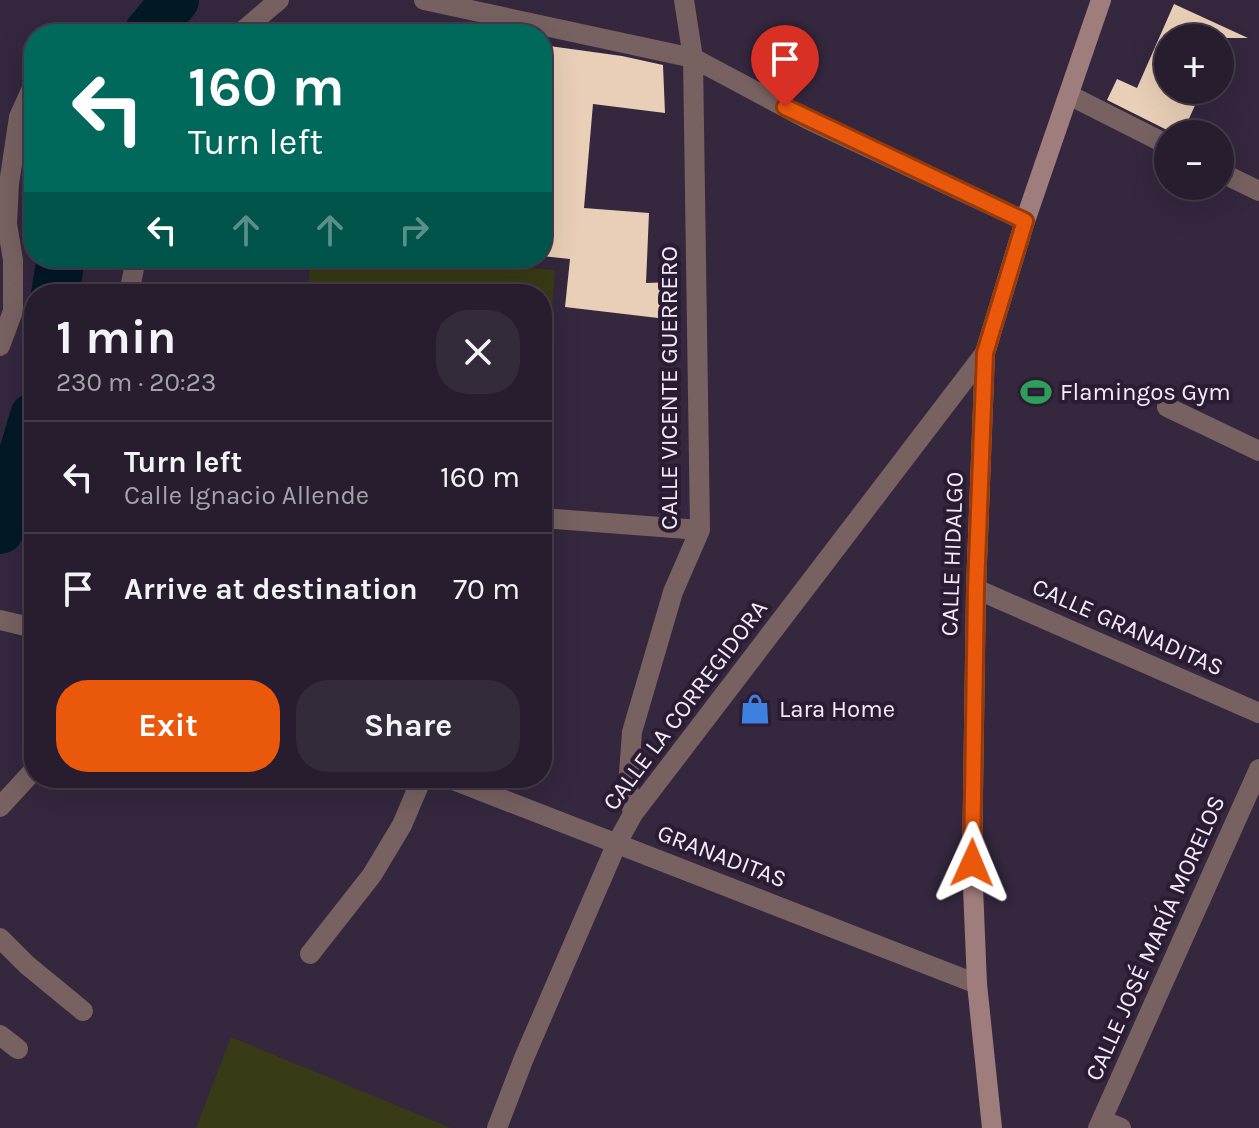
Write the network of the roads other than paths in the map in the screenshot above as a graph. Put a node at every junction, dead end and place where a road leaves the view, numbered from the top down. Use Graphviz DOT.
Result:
graph roads {
  1 [pos="279,0"];
  2 [pos="424,0"];
  3 [pos="684,0"];
  4 [pos="1101,0"];
  5 [pos="251,24"];
  6 [pos="535,24"];
  7 [pos="552,28"];
  8 [pos="693,58"];
  9 [pos="1069,95"];
  10 [pos="24,106"];
  11 [pos="1154,138"];
  12 [pos="1234,179"];
  13 [pos="1259,191"];
  14 [pos="1025,221"];
  15 [pos="0,346"];
  16 [pos="985,353"];
  17 [pos="1167,407"];
  18 [pos="1259,451"];
  19 [pos="552,519"];
  20 [pos="700,530"];
  21 [pos="976,589"];
  22 [pos="0,620"];
  23 [pos="24,625"];
  24 [pos="1259,713"];
  25 [pos="1259,769"];
  26 [pos="24,781"];
  27 [pos="418,788"];
  28 [pos="474,788"];
  29 [pos="0,807"];
  30 [pos="633,814"];
  31 [pos="617,843"];
  32 [pos="0,938"];
  33 [pos="310,954"];
  34 [pos="977,984"];
  35 [pos="83,1011"];
  36 [pos="0,1035"];
  37 [pos="18,1049"];
  38 [pos="1107,1125"];
  39 [pos="497,1128"];
  40 [pos="992,1128"];
  1 -- 5 [label="street"];
  2 -- 6 [label="street"];
  3 -- 8 [label="street, CALLE VICENTE GUERRERO"];
  4 -- 9 [label="main road, CALLE HIDALGO"];
  7 -- 8 [label="street"];
  8 -- 14 [label="street"];
  8 -- 20 [label="street, CALLE VICENTE GUERRERO"];
  9 -- 11 [label="street"];
  9 -- 14 [label="main road, CALLE HIDALGO"];
  10 -- 15 [label="street"];
  12 -- 13 [label="street"];
  14 -- 16 [label="main road, CALLE HIDALGO"];
  16 -- 21 [label="main road, CALLE HIDALGO"];
  16 -- 30 [label="street, CALLE LA CORREGIDORA"];
  17 -- 18 [label="street"];
  19 -- 20 [label="street"];
  20 -- 30 [label="street, CALLE VICENTE GUERRERO"];
  21 -- 24 [label="street, CALLE GRANADITAS"];
  21 -- 34 [label="main road, CALLE HIDALGO"];
  22 -- 23 [label="street"];
  25 -- 38 [label="street, CALLE JOSÉ MARÍA MORELOS"];
  26 -- 29 [label="street"];
  27 -- 33 [label="street"];
  28 -- 31 [label="street, GRANADITAS"];
  30 -- 31 [label="street, CALLE LA CORREGIDORA"];
  31 -- 34 [label="street, GRANADITAS"];
  31 -- 39 [label="street, CALLE LA CORREGIDORA"];
  32 -- 35 [label="street"];
  34 -- 40 [label="main road, CALLE HIDALGO"];
  36 -- 37 [label="street"];
}
